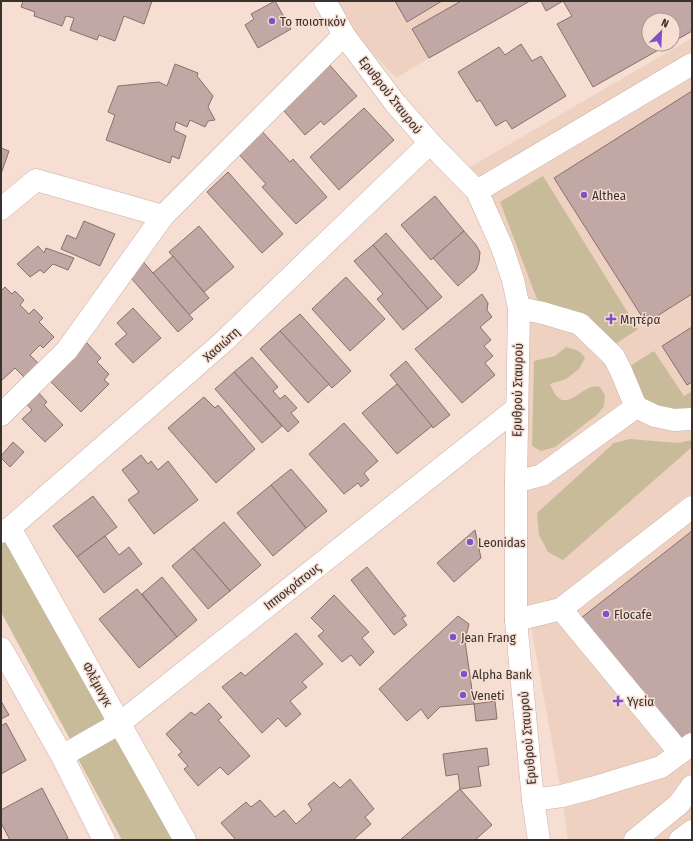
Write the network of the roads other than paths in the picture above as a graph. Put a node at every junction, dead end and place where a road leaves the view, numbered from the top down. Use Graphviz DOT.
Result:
graph roads {
  1 [pos="325,1"];
  2 [pos="344,35"];
  3 [pos="692,64"];
  4 [pos="430,143"];
  5 [pos="477,191"];
  6 [pos="1,208"];
  7 [pos="163,216"];
  8 [pos="519,308"];
  9 [pos="636,407"];
  10 [pos="517,408"];
  11 [pos="1,415"];
  12 [pos="692,419"];
  13 [pos="516,482"];
  14 [pos="692,507"];
  15 [pos="6,530"];
  16 [pos="561,609"];
  17 [pos="516,620"];
  18 [pos="1,648"];
  19 [pos="120,723"];
  20 [pos="686,749"];
  21 [pos="62,756"];
  22 [pos="661,767"];
  23 [pos="692,776"];
  24 [pos="692,786"];
  25 [pos="533,800"];
  26 [pos="692,831"];
  27 [pos="104,840"];
  28 [pos="185,840"];
  29 [pos="539,840"];
  30 [pos="635,840"];
  31 [pos="680,840"];
  1 -- 2 [label="street, Ερυθρού Σταυρού"];
  2 -- 4 [label="street, Ερυθρού Σταυρού"];
  2 -- 7 [label="street"];
  3 -- 5 [label="street"];
  4 -- 5 [label="street, Ερυθρού Σταυρού"];
  4 -- 15 [label="street, Χασιώτη"];
  5 -- 8 [label="street, Ερυθρού Σταυρού"];
  6 -- 7 [label="street"];
  7 -- 11 [label="street"];
  8 -- 9 [label="street"];
  8 -- 10 [label="street, Ερυθρού Σταυρού"];
  9 -- 12 [label="street"];
  9 -- 13 [label="street"];
  10 -- 13 [label="street, Ερυθρού Σταυρού"];
  10 -- 19 [label="street, Ιπποκράτους"];
  13 -- 17 [label="street, Ερυθρού Σταυρού"];
  14 -- 16 [label="street"];
  15 -- 19 [label="street, Φλέμινγκ"];
  16 -- 17 [label="street"];
  16 -- 20 [label="street"];
  17 -- 25 [label="street, Ερυθρού Σταυρού"];
  18 -- 21 [label="street"];
  19 -- 21 [label="street, Ιπποκράτους"];
  19 -- 28 [label="street, Φλέμινγκ"];
  20 -- 22 [label="street"];
  21 -- 27 [label="street"];
  22 -- 23 [label="street"];
  22 -- 25 [label="street"];
  24 -- 30 [label="street"];
  25 -- 29 [label="street, Ερυθρού Σταυρού"];
  26 -- 31 [label="street"];
}
